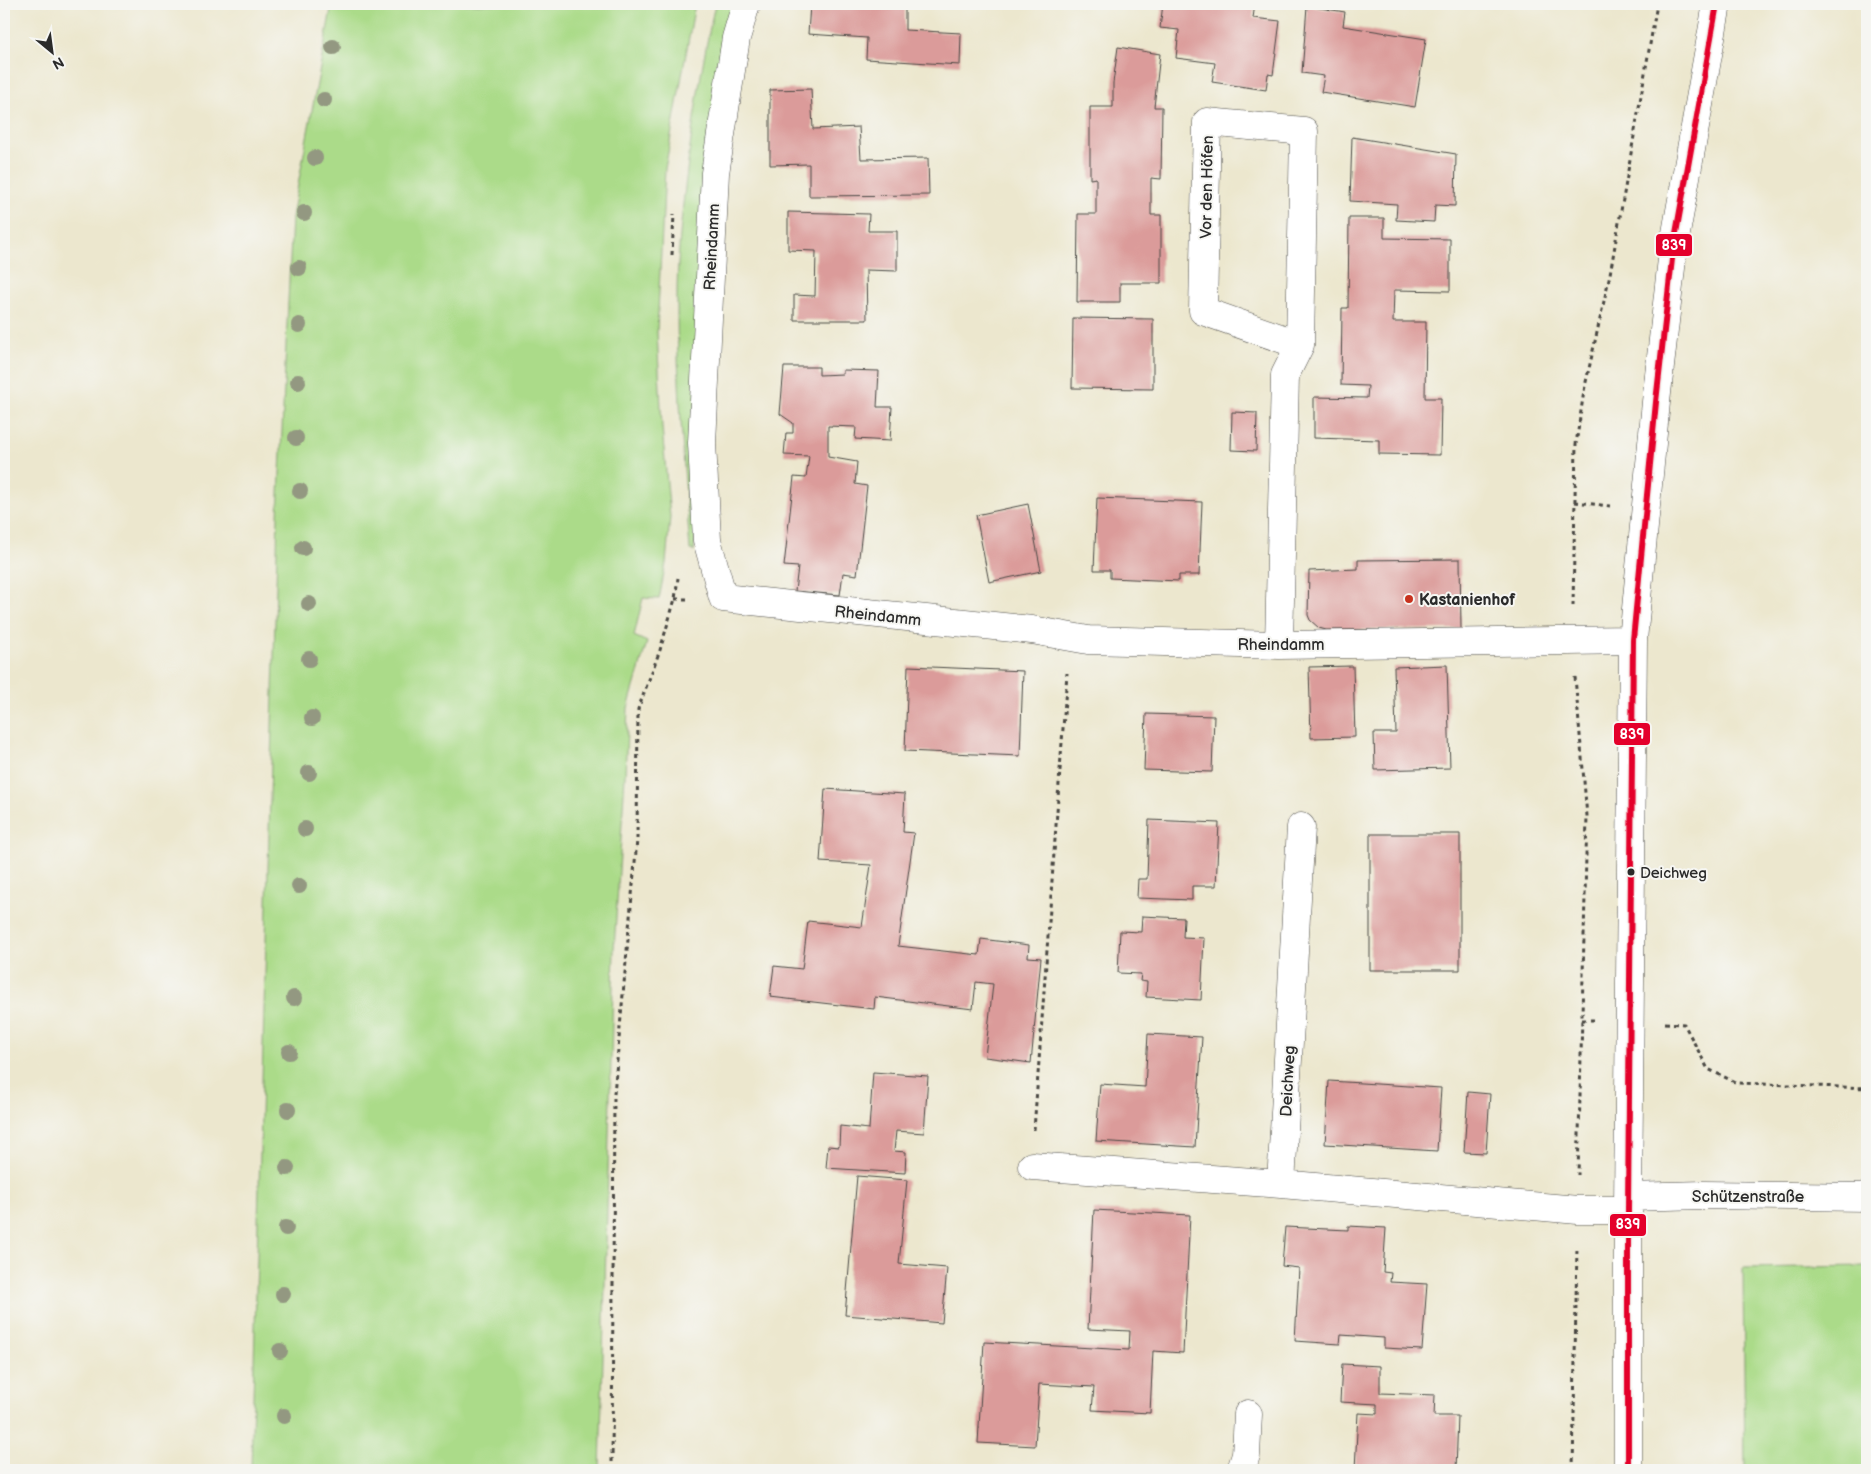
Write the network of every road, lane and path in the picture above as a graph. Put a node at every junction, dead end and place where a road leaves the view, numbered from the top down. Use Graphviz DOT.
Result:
graph roads {
  1 [pos="746,4"];
  2 [pos="1657,4"];
  3 [pos="1717,4"];
  4 [pos="674,213"];
  5 [pos="672,262"];
  6 [pos="1300,345"];
  7 [pos="679,573"];
  8 [pos="1572,640"];
  9 [pos="1633,640"];
  10 [pos="1279,645"];
  11 [pos="1068,670"];
  12 [pos="1301,827"];
  13 [pos="1631,1022"];
  14 [pos="1867,1088"];
  15 [pos="1032,1166"];
  16 [pos="1281,1184"];
  17 [pos="1867,1197"];
  18 [pos="1628,1204"];
  19 [pos="1578,1210"];
  20 [pos="1248,1414"];
  21 [pos="612,1470"];
  22 [pos="1241,1470"];
  23 [pos="1573,1470"];
  24 [pos="1628,1470"];
  1 -- 10 [label="street, Rheindamm"];
  2 -- 8 [label="path"];
  3 -- 9 [label="street"];
  4 -- 5 [label="path"];
  6 -- 6 [label="street, Vor den Höfen"];
  6 -- 10 [label="street, Vor den Höfen"];
  7 -- 21 [label="path"];
  8 -- 9 [label="street, Rheindamm"];
  8 -- 10 [label="street, Rheindamm"];
  8 -- 19 [label="path"];
  9 -- 13 [label="street"];
  11 -- 15 [label="path"];
  12 -- 16 [label="street, Deichweg"];
  13 -- 14 [label="path"];
  13 -- 18 [label="street"];
  15 -- 16 [label="street"];
  16 -- 19 [label="street"];
  17 -- 18 [label="street, Schützenstraße"];
  18 -- 19 [label="street"];
  18 -- 24 [label="street"];
  19 -- 23 [label="path"];
  20 -- 22 [label="street"];
}
